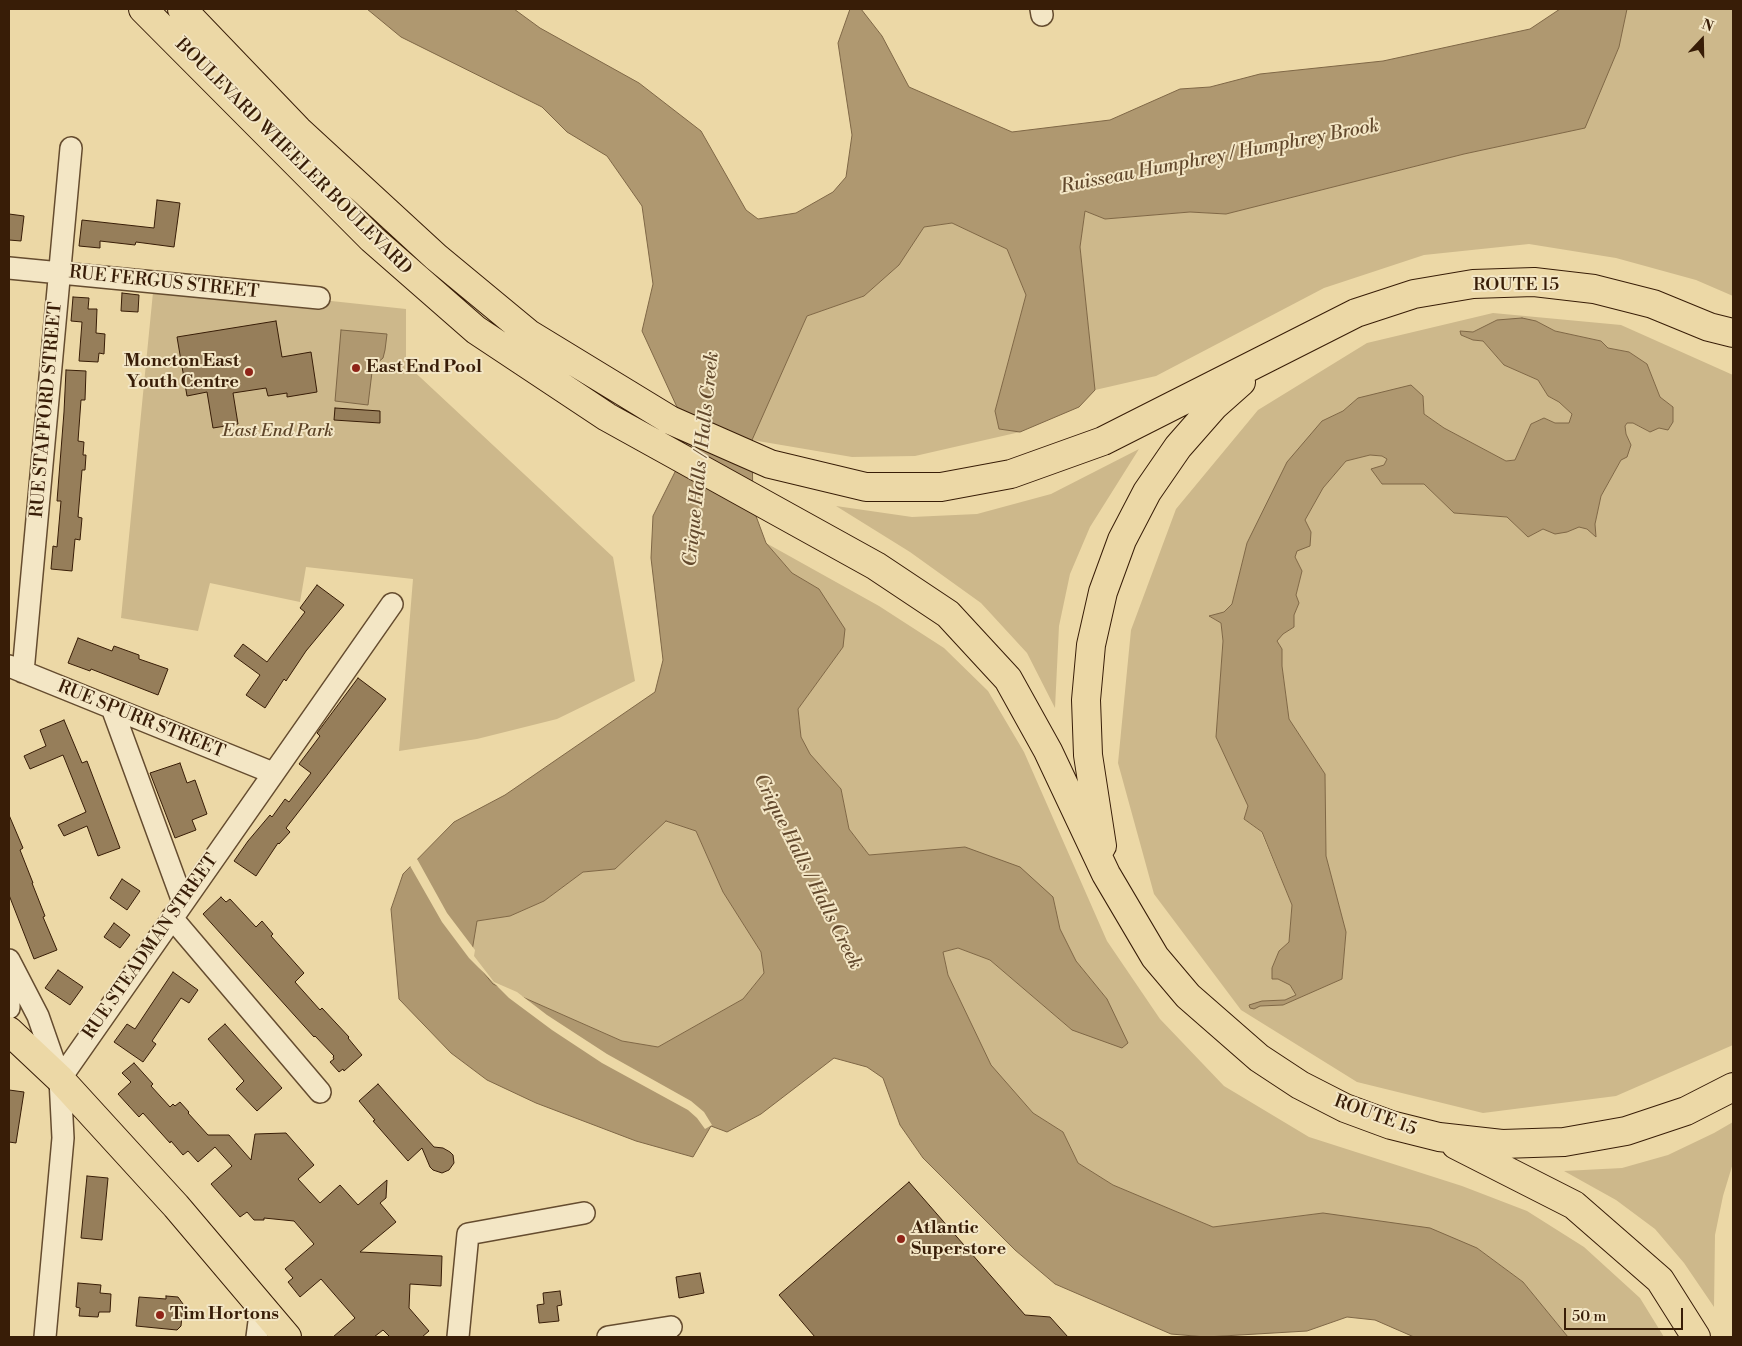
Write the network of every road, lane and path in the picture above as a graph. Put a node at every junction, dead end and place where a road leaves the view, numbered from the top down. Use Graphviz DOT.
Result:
graph roads {
  1 [pos="143,9"];
  2 [pos="182,9"];
  3 [pos="71,148"];
  4 [pos="9,268"];
  5 [pos="60,273"];
  6 [pos="320,298"];
  7 [pos="1721,330"];
  8 [pos="1302,339"];
  9 [pos="1733,341"];
  10 [pos="392,604"];
  11 [pos="16,669"];
  12 [pos="112,708"];
  13 [pos="273,773"];
  14 [pos="1106,874"];
  15 [pos="177,910"];
  16 [pos="9,960"];
  17 [pos="9,992"];
  18 [pos="9,1008"];
  19 [pos="9,1031"];
  20 [pos="60,1079"];
  21 [pos="1733,1087"];
  22 [pos="320,1092"];
  23 [pos="1439,1137"];
  24 [pos="584,1213"];
  25 [pos="261,1306"];
  26 [pos="671,1327"];
  27 [pos="45,1337"];
  28 [pos="257,1337"];
  29 [pos="287,1337"];
  30 [pos="458,1337"];
  31 [pos="608,1337"];
  32 [pos="1696,1337"];
  1 -- 14 [label="main road, BOULEVARD WHEELER BOULEVARD"];
  2 -- 8 [label="main road, BOULEVARD WHEELER BOULEVARD"];
  3 -- 5 [label="street, RUE STAFFORD STREET"];
  4 -- 5 [label="street, RUE FERGUS STREET"];
  5 -- 6 [label="street, RUE FERGUS STREET"];
  5 -- 11 [label="street, RUE STAFFORD STREET"];
  7 -- 8 [label="main road, ROUTE 15"];
  7 -- 9 [label="main road, ROUTE 15"];
  8 -- 14 [label="main road"];
  10 -- 13 [label="street, RUE STEADMAN STREET"];
  11 -- 12 [label="street, RUE SPURR STREET"];
  12 -- 13 [label="street, RUE SPURR STREET"];
  12 -- 15 [label="street"];
  13 -- 15 [label="street, RUE STEADMAN STREET"];
  14 -- 23 [label="main road, ROUTE 15"];
  15 -- 20 [label="street, RUE STEADMAN STREET"];
  15 -- 22 [label="street"];
  16 -- 20 [label="street"];
  17 -- 18 [label="street"];
  19 -- 20 [label="main road"];
  20 -- 25 [label="main road"];
  20 -- 27 [label="street"];
  21 -- 23 [label="main road, ROUTE 15"];
  23 -- 32 [label="main road"];
  24 -- 30 [label="street"];
  25 -- 28 [label="street"];
  25 -- 29 [label="main road"];
  26 -- 31 [label="street"];
}
